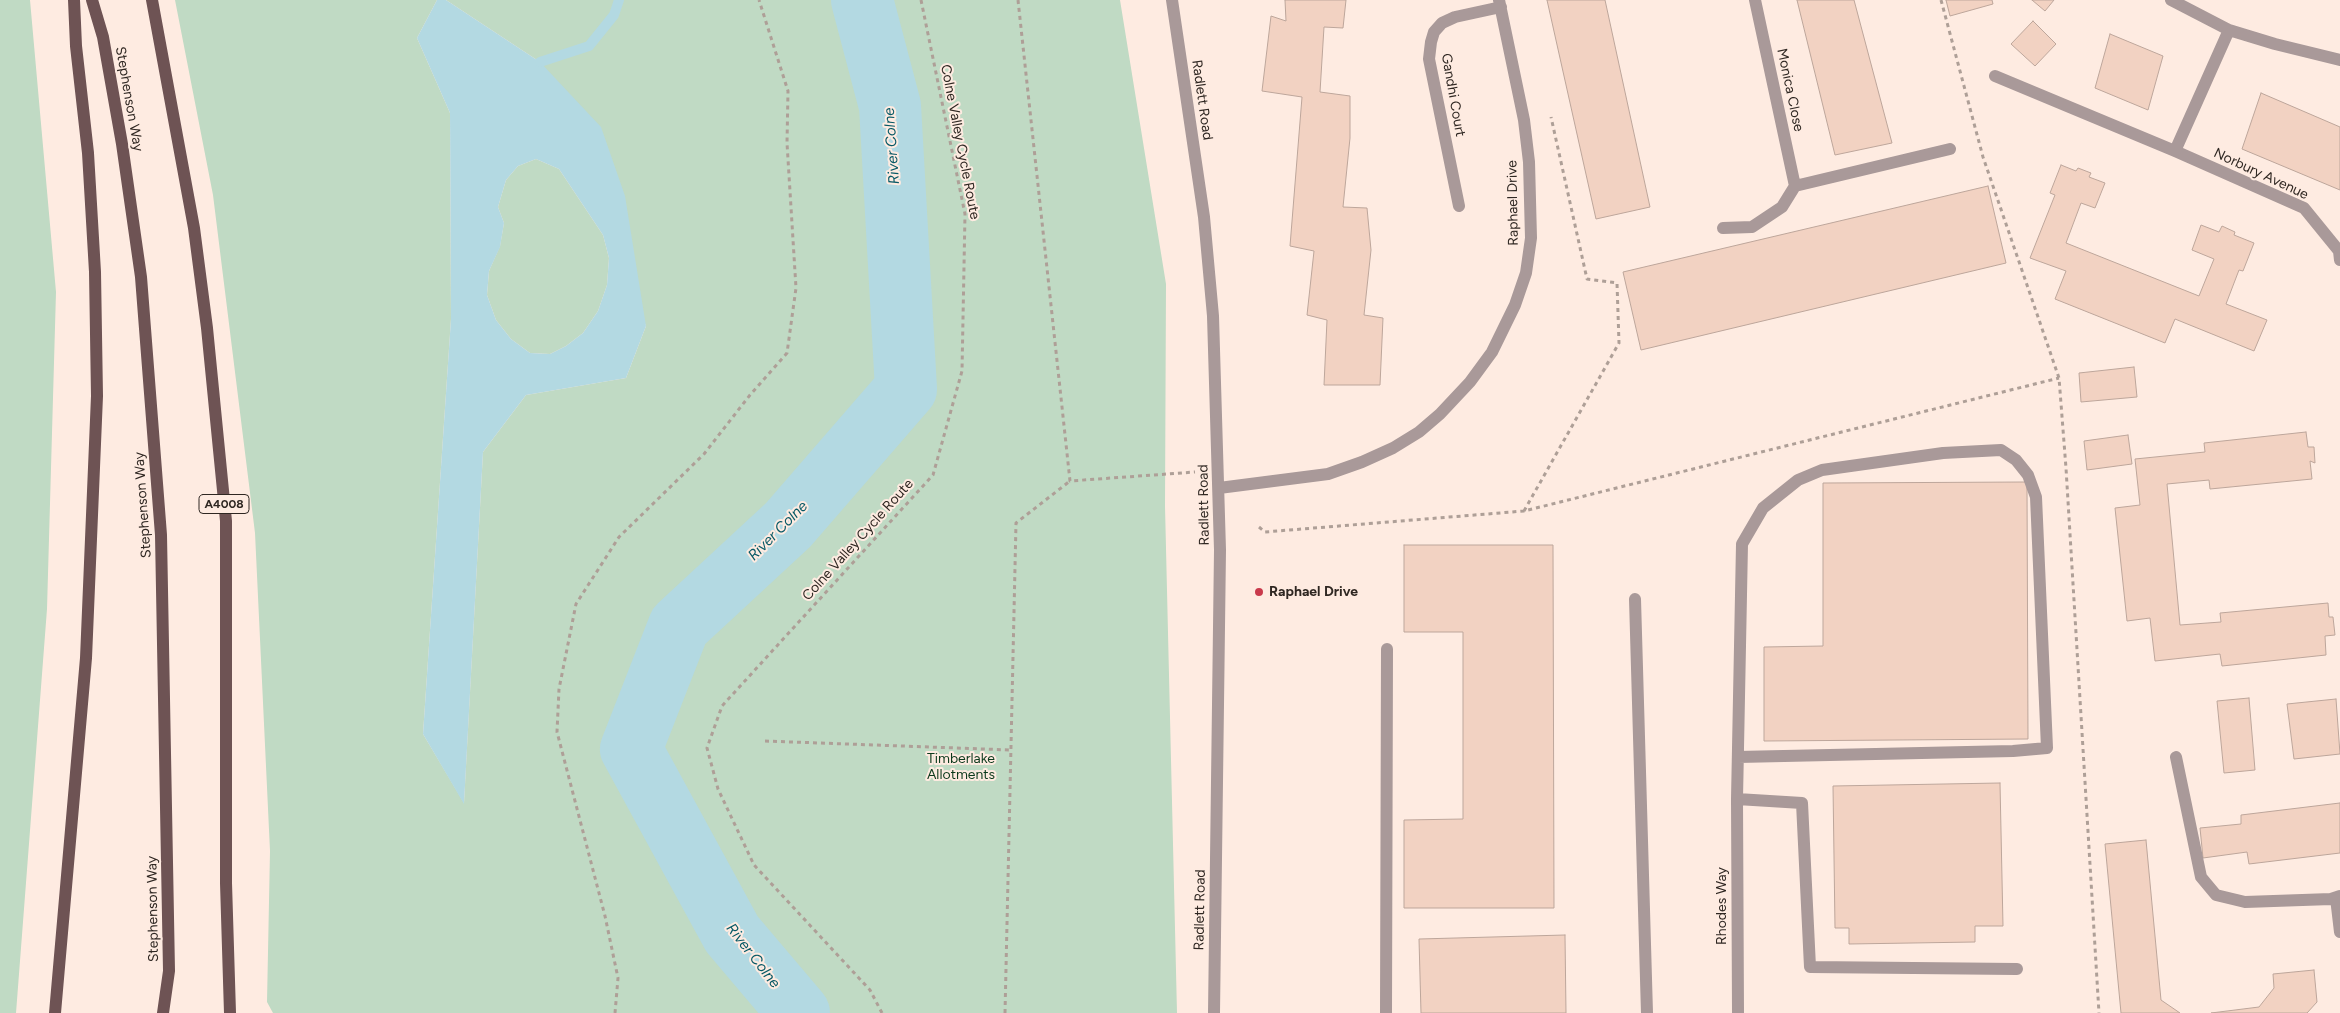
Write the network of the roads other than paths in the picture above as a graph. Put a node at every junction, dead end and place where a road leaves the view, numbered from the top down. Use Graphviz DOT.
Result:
graph roads {
  1 [pos="74,0"];
  2 [pos="92,0"];
  3 [pos="152,0"];
  4 [pos="1172,0"];
  5 [pos="1755,0"];
  6 [pos="2171,0"];
  7 [pos="1500,4"];
  8 [pos="2229,30"];
  9 [pos="2340,60"];
  10 [pos="1995,76"];
  11 [pos="1950,149"];
  12 [pos="2175,151"];
  13 [pos="1795,186"];
  14 [pos="1459,206"];
  15 [pos="1723,228"];
  16 [pos="2340,260"];
  17 [pos="1219,488"];
  18 [pos="1635,599"];
  19 [pos="1387,649"];
  20 [pos="1738,757"];
  21 [pos="2176,757"];
  22 [pos="1737,799"];
  23 [pos="2338,897"];
  24 [pos="2340,932"];
  25 [pos="2017,969"];
  26 [pos="56,1013"];
  27 [pos="163,1013"];
  28 [pos="230,1013"];
  29 [pos="1214,1013"];
  30 [pos="1386,1013"];
  31 [pos="1647,1013"];
  32 [pos="1738,1013"];
  1 -- 26 [label="main road"];
  2 -- 27 [label="main road, Stephenson Way"];
  3 -- 28 [label="main road, A4008"];
  4 -- 17 [label="street, Radlett Road"];
  5 -- 13 [label="street, Monica Close"];
  6 -- 8 [label="street"];
  7 -- 14 [label="street, Gandhi Court"];
  7 -- 17 [label="street, Raphael Drive"];
  8 -- 9 [label="street"];
  8 -- 12 [label="street"];
  10 -- 12 [label="street, Norbury Avenue"];
  11 -- 13 [label="street"];
  12 -- 16 [label="street, Norbury Avenue"];
  13 -- 15 [label="street"];
  17 -- 29 [label="street, Radlett Road"];
  18 -- 31 [label="street"];
  19 -- 30 [label="street"];
  20 -- 20 [label="street, Rhodes Way"];
  20 -- 22 [label="street, Rhodes Way"];
  21 -- 23 [label="street"];
  22 -- 25 [label="street"];
  22 -- 32 [label="street, Rhodes Way"];
  23 -- 24 [label="street"];
}
